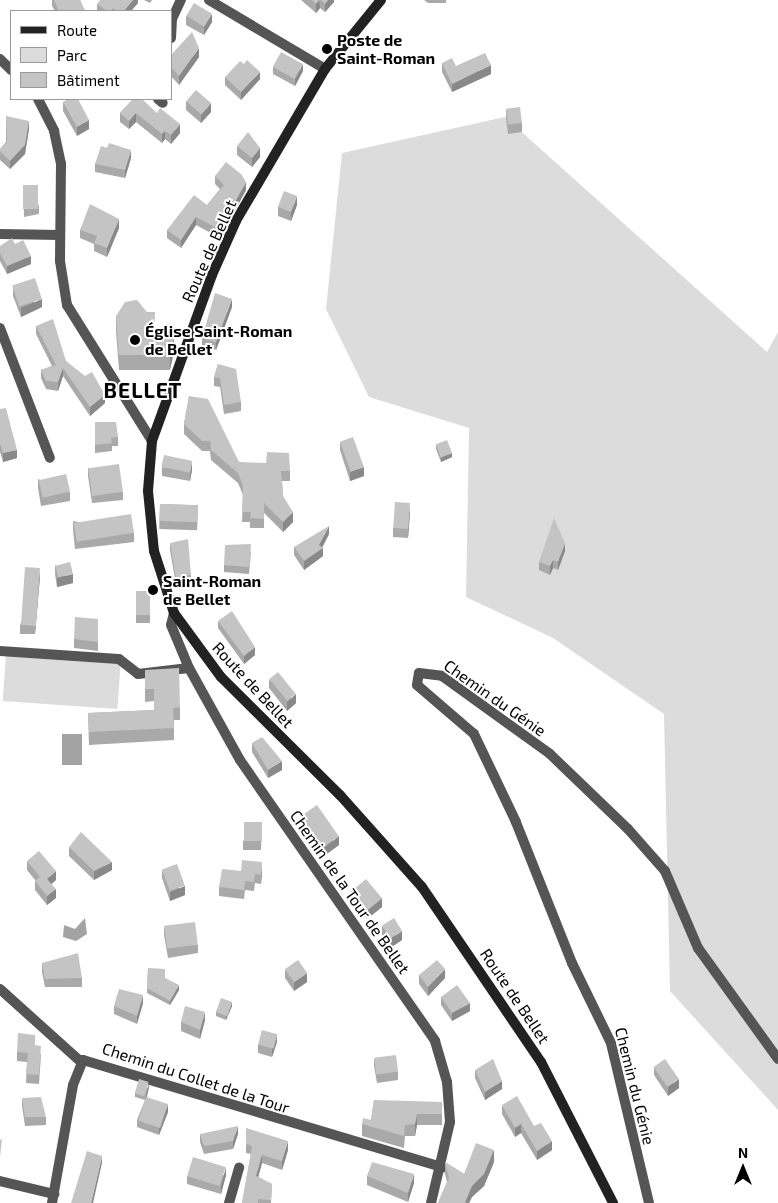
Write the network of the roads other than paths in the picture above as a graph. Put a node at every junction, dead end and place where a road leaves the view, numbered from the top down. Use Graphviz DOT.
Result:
graph roads {
  1 [pos="181,0"];
  2 [pos="209,0"];
  3 [pos="381,0"];
  4 [pos="172,19"];
  5 [pos="0,59"];
  6 [pos="10,69"];
  7 [pos="325,69"];
  8 [pos="38,100"];
  9 [pos="0,234"];
  10 [pos="60,235"];
  11 [pos="0,328"];
  12 [pos="152,441"];
  13 [pos="50,458"];
  14 [pos="174,612"];
  15 [pos="0,650"];
  16 [pos="189,668"];
  17 [pos="0,989"];
  18 [pos="778,1059"];
  19 [pos="80,1061"];
  20 [pos="239,1167"];
  21 [pos="442,1167"];
  22 [pos="0,1181"];
  23 [pos="53,1198"];
  24 [pos="229,1203"];
  25 [pos="431,1203"];
  26 [pos="613,1203"];
  27 [pos="649,1203"];
  1 -- 4 [label="street"];
  2 -- 7 [label="street"];
  3 -- 7 [label="main road, Route de Bellet"];
  5 -- 6 [label="street"];
  7 -- 12 [label="main road, Route de Bellet"];
  8 -- 10 [label="street"];
  9 -- 10 [label="street"];
  10 -- 12 [label="street"];
  11 -- 13 [label="street"];
  12 -- 14 [label="main road, Route de Bellet"];
  14 -- 16 [label="street, Chemin de la Tour de Bellet"];
  14 -- 26 [label="main road, Route de Bellet"];
  15 -- 16 [label="street"];
  16 -- 21 [label="street, Chemin de la Tour de Bellet"];
  17 -- 19 [label="street"];
  18 -- 27 [label="street, Chemin du Génie"];
  19 -- 21 [label="street, Chemin du Collet de la Tour"];
  19 -- 23 [label="street, Chemin du Collet de la Tour"];
  20 -- 24 [label="street"];
  21 -- 25 [label="street, Chemin de la Tour de Bellet"];
  22 -- 23 [label="street"];
}
